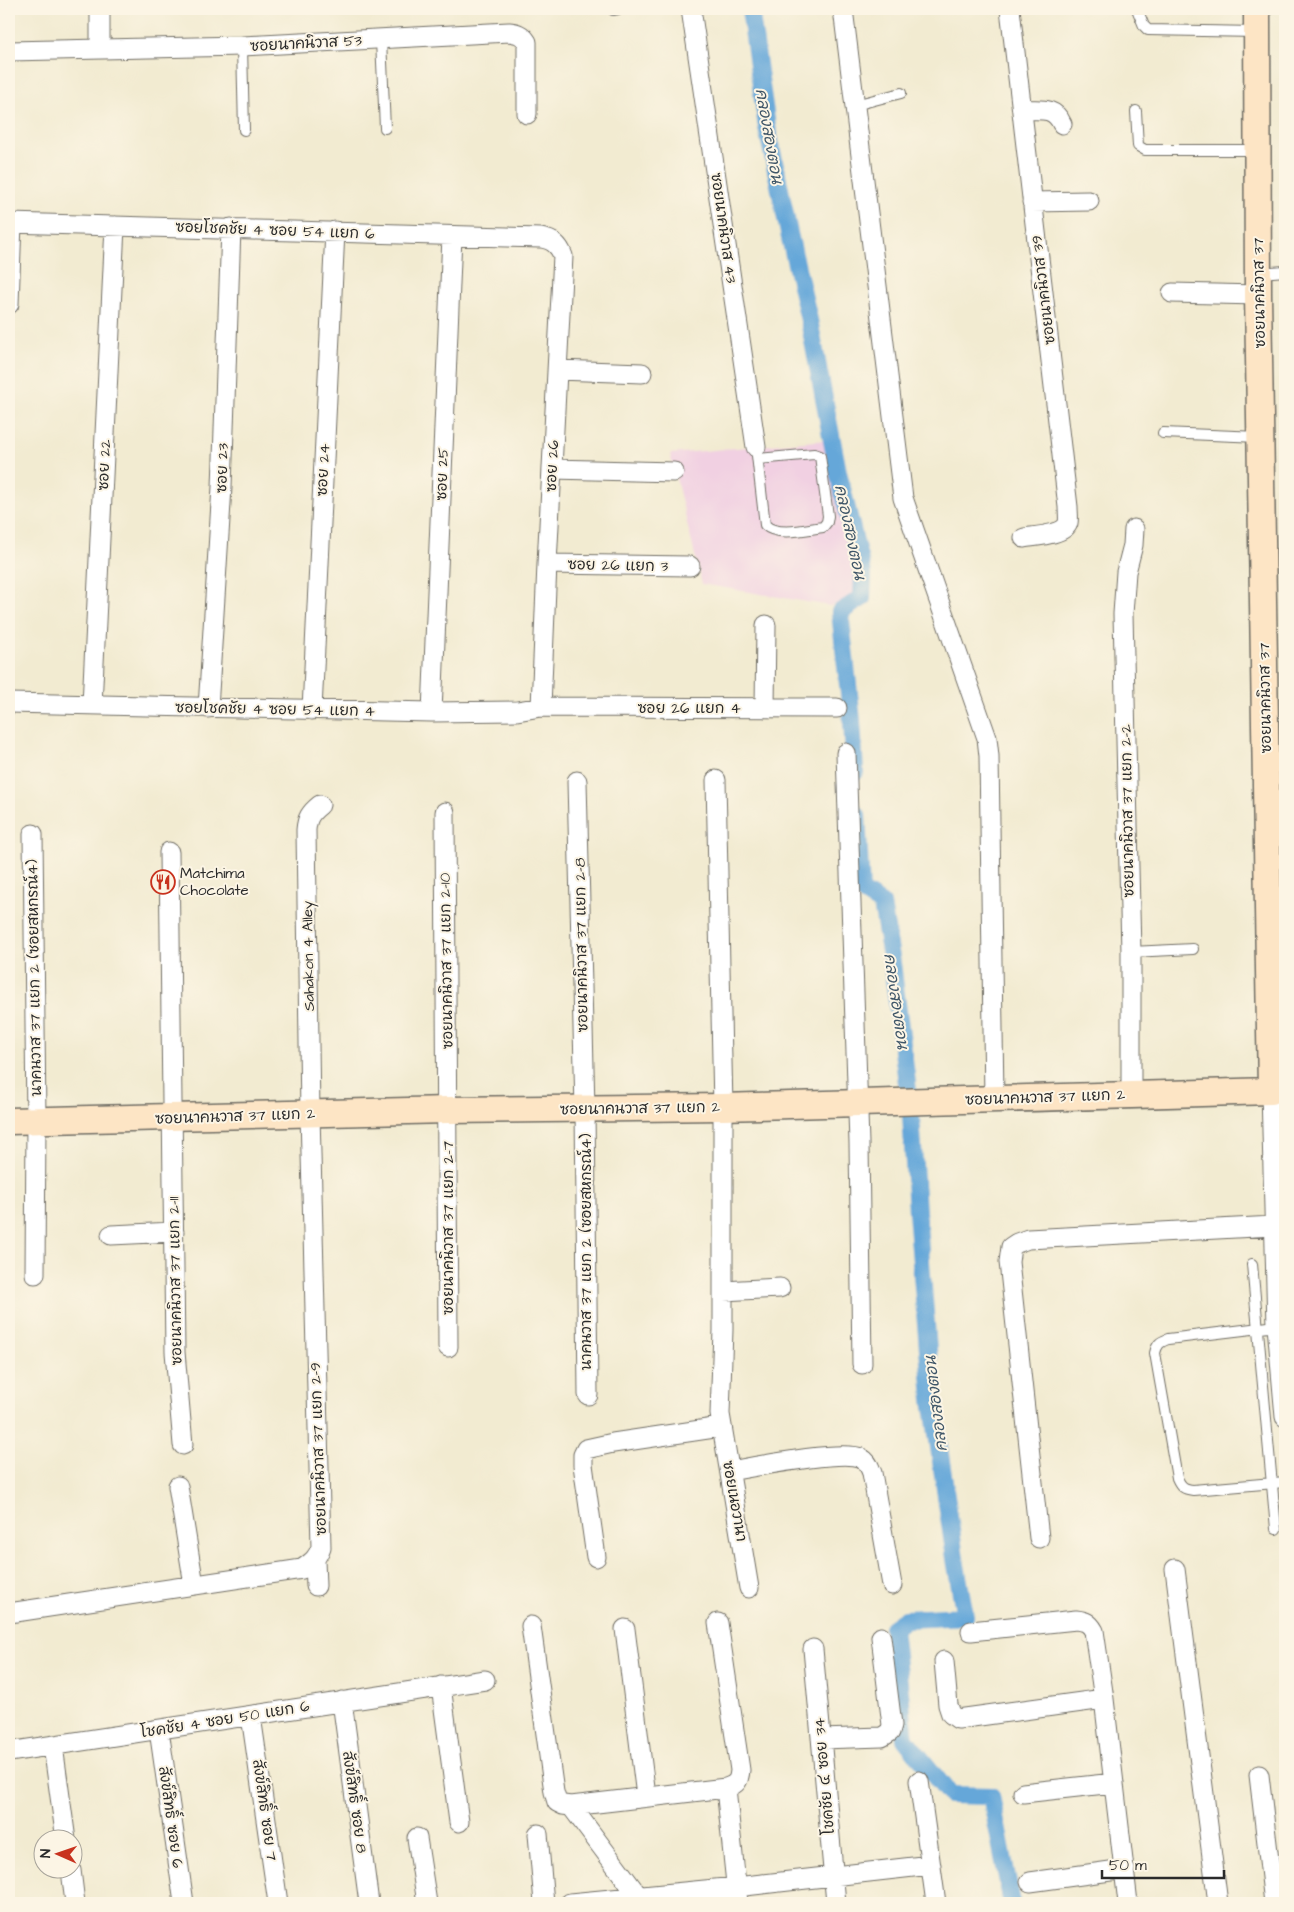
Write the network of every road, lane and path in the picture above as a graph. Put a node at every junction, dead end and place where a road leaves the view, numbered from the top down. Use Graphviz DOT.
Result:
graph roads {
  1 [pos="100,9"];
  2 [pos="691,9"];
  3 [pos="843,9"];
  4 [pos="1010,9"];
  5 [pos="1137,9"];
  6 [pos="1257,21"];
  7 [pos="381,40"];
  8 [pos="242,46"];
  9 [pos="100,49"];
  10 [pos="9,50"];
  11 [pos="901,93"];
  12 [pos="855,105"];
  13 [pos="1022,110"];
  14 [pos="1136,111"];
  15 [pos="527,114"];
  16 [pos="1062,124"];
  17 [pos="385,128"];
  18 [pos="244,130"];
  19 [pos="1258,150"];
  20 [pos="1032,202"];
  21 [pos="1089,202"];
  22 [pos="10,223"];
  23 [pos="115,226"];
  24 [pos="232,228"];
  25 [pos="335,231"];
  26 [pos="452,236"];
  27 [pos="541,238"];
  28 [pos="1285,271"];
  29 [pos="1258,284"];
  30 [pos="1172,294"];
  31 [pos="9,304"];
  32 [pos="558,370"];
  33 [pos="642,372"];
  34 [pos="1163,433"];
  35 [pos="1260,438"];
  36 [pos="757,453"];
  37 [pos="552,469"];
  38 [pos="674,472"];
  39 [pos="1134,529"];
  40 [pos="1024,538"];
  41 [pos="546,564"];
  42 [pos="690,566"];
  43 [pos="766,624"];
  44 [pos="9,703"];
  45 [pos="92,705"];
  46 [pos="541,707"];
  47 [pos="208,708"];
  48 [pos="765,708"];
  49 [pos="837,708"];
  50 [pos="312,710"];
  51 [pos="432,712"];
  52 [pos="846,753"];
  53 [pos="716,780"];
  54 [pos="577,781"];
  55 [pos="320,804"];
  56 [pos="444,812"];
  57 [pos="33,834"];
  58 [pos="169,852"];
  59 [pos="1277,944"];
  60 [pos="1193,949"];
  61 [pos="1131,952"];
  62 [pos="1271,1091"];
  63 [pos="1132,1094"];
  64 [pos="994,1098"];
  65 [pos="857,1103"];
  66 [pos="723,1107"];
  67 [pos="585,1109"];
  68 [pos="448,1110"];
  69 [pos="310,1114"];
  70 [pos="172,1118"];
  71 [pos="9,1121"];
  72 [pos="36,1121"];
  73 [pos="1274,1226"];
  74 [pos="174,1232"];
  75 [pos="111,1235"];
  76 [pos="1252,1264"];
  77 [pos="34,1274"];
  78 [pos="780,1288"];
  79 [pos="723,1291"];
  80 [pos="1277,1326"];
  81 [pos="1258,1328"];
  82 [pos="448,1347"];
  83 [pos="862,1364"];
  84 [pos="588,1395"];
  85 [pos="1285,1417"];
  86 [pos="721,1420"];
  87 [pos="183,1445"];
  88 [pos="730,1471"];
  89 [pos="1285,1482"];
  90 [pos="1271,1484"];
  91 [pos="178,1486"];
  92 [pos="1276,1530"];
  93 [pos="1039,1538"];
  94 [pos="596,1557"];
  95 [pos="315,1560"];
  96 [pos="1175,1569"];
  97 [pos="194,1584"];
  98 [pos="892,1585"];
  99 [pos="316,1586"];
  100 [pos="748,1588"];
  101 [pos="9,1613"];
  102 [pos="718,1623"];
  103 [pos="531,1626"];
  104 [pos="625,1629"];
  105 [pos="971,1631"];
  106 [pos="881,1637"];
  107 [pos="813,1650"];
  108 [pos="944,1661"];
  109 [pos="485,1680"];
  110 [pos="441,1686"];
  111 [pos="1104,1699"];
  112 [pos="342,1701"];
  113 [pos="251,1716"];
  114 [pos="159,1730"];
  115 [pos="821,1739"];
  116 [pos="53,1746"];
  117 [pos="9,1752"];
  118 [pos="1260,1775"];
  119 [pos="919,1781"];
  120 [pos="1114,1783"];
  121 [pos="726,1788"];
  122 [pos="1024,1794"];
  123 [pos="646,1796"];
  124 [pos="571,1806"];
  125 [pos="459,1822"];
  126 [pos="65,1830"];
  127 [pos="538,1834"];
  128 [pos="417,1838"];
  129 [pos="932,1865"];
  130 [pos="1125,1869"];
  131 [pos="833,1875"];
  132 [pos="72,1880"];
  133 [pos="1030,1882"];
  134 [pos="737,1895"];
  135 [pos="640,1900"];
  136 [pos="75,1903"];
  137 [pos="184,1903"];
  138 [pos="278,1903"];
  139 [pos="369,1903"];
  140 [pos="428,1903"];
  141 [pos="544,1903"];
  142 [pos="570,1903"];
  143 [pos="836,1903"];
  144 [pos="936,1903"];
  145 [pos="1128,1903"];
  146 [pos="1218,1903"];
  147 [pos="1274,1903"];
  1 -- 9 [label="street"];
  2 -- 36 [label="street, ซอยนาคนิวาส 43"];
  3 -- 12 [label="street"];
  4 -- 13 [label="street, ซอยนาคนิวาส 39"];
  5 -- 6 [label="lane"];
  6 -- 19 [label="street, ซอยนาคนิวาส 37"];
  7 -- 8 [label="street, ซอยนาคนิวาส 53"];
  7 -- 15 [label="street, ซอยนาคนิวาส 53"];
  7 -- 17 [label="lane"];
  8 -- 9 [label="street, ซอยนาคนิวาส 53"];
  8 -- 18 [label="lane"];
  9 -- 10 [label="street, ซอยนาคนิวาส 53"];
  11 -- 12 [label="lane"];
  12 -- 64 [label="street"];
  13 -- 16 [label="street"];
  13 -- 20 [label="street, ซอยนาคนิวาส 39"];
  14 -- 19 [label="lane"];
  19 -- 29 [label="street, ซอยนาคนิวาส 37"];
  20 -- 21 [label="street"];
  20 -- 40 [label="street, ซอยนาคนิวาส 39"];
  22 -- 23 [label="street, ซอยโชคชัย 4 ซอย 54 แยก 6"];
  22 -- 31 [label="street"];
  23 -- 24 [label="street, ซอยโชคชัย 4 ซอย 54 แยก 6"];
  23 -- 45 [label="street, ซอย 22"];
  24 -- 25 [label="street, ซอยโชคชัย 4 ซอย 54 แยก 6"];
  24 -- 47 [label="street, ซอย 23"];
  25 -- 26 [label="street, ซอยโชคชัย 4 ซอย 54 แยก 6"];
  25 -- 50 [label="street, ซอย 24"];
  26 -- 27 [label="street, ซอยโชคชัย 4 ซอย 54 แยก 6"];
  26 -- 51 [label="street, ซอย 25"];
  27 -- 32 [label="street, ซอย 26"];
  28 -- 29 [label="lane"];
  29 -- 30 [label="street"];
  29 -- 35 [label="street, ซอยนาคนิวาส 37"];
  32 -- 33 [label="street"];
  32 -- 37 [label="street, ซอย 26"];
  34 -- 35 [label="lane"];
  35 -- 59 [label="street, ซอยนาคนิวาส 37"];
  36 -- 36 [label="lane"];
  37 -- 38 [label="street"];
  37 -- 41 [label="street, ซอย 26"];
  39 -- 61 [label="street, ซอยนาคนิวาส 37 แยก 2-2"];
  41 -- 42 [label="street, ซอย 26 แยก 3"];
  41 -- 46 [label="street, ซอย 26"];
  43 -- 48 [label="street"];
  44 -- 45 [label="street, ซอยโชคชัย 4 ซอย 54 แยก 4"];
  45 -- 47 [label="street, ซอยโชคชัย 4 ซอย 54 แยก 4"];
  46 -- 48 [label="street, ซอย 26 แยก 4"];
  46 -- 51 [label="street, ซอยโชคชัย 4 ซอย 54 แยก 4"];
  47 -- 50 [label="street, ซอยโชคชัย 4 ซอย 54 แยก 4"];
  48 -- 49 [label="street, ซอย 26 แยก 4"];
  50 -- 51 [label="street, ซอยโชคชัย 4 ซอย 54 แยก 4"];
  52 -- 65 [label="street"];
  53 -- 66 [label="street, ซอยเนอวานา"];
  54 -- 67 [label="street, ซอยนาคนิวาส 37 แยก 2-8"];
  55 -- 69 [label="street, Sahakon 4 Alley"];
  56 -- 68 [label="street, ซอยนาคนิวาส 37 แยก 2-10"];
  57 -- 72 [label="street, นาคนวาส 37 แยก 2 (ซอยสหกรณ์4)"];
  58 -- 70 [label="street"];
  59 -- 62 [label="street, ซอยนาคนิวาส 37"];
  60 -- 61 [label="lane"];
  61 -- 63 [label="street, ซอยนาคนิวาส 37 แยก 2-2"];
  62 -- 63 [label="street, ซอยนาคนวาส 37 แยก 2"];
  62 -- 73 [label="street, ซอยนาคนิวาส 37"];
  63 -- 64 [label="street, ซอยนาคนวาส 37 แยก 2"];
  64 -- 65 [label="street, ซอยนาคนวาส 37 แยก 2"];
  65 -- 66 [label="street, ซอยนาคนวาส 37 แยก 2"];
  65 -- 83 [label="street"];
  66 -- 67 [label="street, ซอยนาคนวาส 37 แยก 2"];
  66 -- 79 [label="street, ซอยเนอวานา"];
  67 -- 68 [label="street, ซอยนาคนวาส 37 แยก 2"];
  67 -- 84 [label="street, นาคนวาส 37 แยก 2 (ซอยสหกรณ์4)"];
  68 -- 69 [label="street, ซอยนาคนวาส 37 แยก 2"];
  68 -- 82 [label="street, ซอยนาคนิวาส 37 แยก 2-7"];
  69 -- 70 [label="street, ซอยนาคนวาส 37 แยก 2"];
  69 -- 95 [label="street, ซอยนาคนิวาส 37 แยก 2-9"];
  70 -- 72 [label="street, ซอยนาคนวาส 37 แยก 2"];
  70 -- 74 [label="street, ซอยนาคนิวาส 37 แยก 2-11"];
  71 -- 72 [label="street, ซอยนาคนวาส 37 แยก 2"];
  72 -- 77 [label="street, นาคนวาส 37 แยก 2 (ซอยสหกรณ์4)"];
  73 -- 80 [label="street, ซอยนาคนิวาส 37"];
  73 -- 93 [label="street"];
  74 -- 75 [label="street"];
  74 -- 87 [label="street, ซอยนาคนิวาส 37 แยก 2-11"];
  76 -- 81 [label="lane"];
  78 -- 79 [label="street"];
  79 -- 86 [label="street, ซอยเนอวานา"];
  80 -- 81 [label="lane"];
  80 -- 85 [label="street, ซอยนาคนิวาส 37"];
  81 -- 90 [label="lane"];
  81 -- 90 [label="lane"];
  86 -- 88 [label="street, ซอยเนอวานา"];
  86 -- 94 [label="street"];
  88 -- 98 [label="street"];
  88 -- 100 [label="street, ซอยเนอวานา"];
  89 -- 90 [label="lane"];
  90 -- 92 [label="lane"];
  91 -- 97 [label="street"];
  95 -- 97 [label="street"];
  95 -- 99 [label="street"];
  96 -- 146 [label="street"];
  97 -- 101 [label="street"];
  102 -- 121 [label="street"];
  103 -- 124 [label="street"];
  104 -- 123 [label="street"];
  105 -- 111 [label="street"];
  106 -- 115 [label="street"];
  107 -- 115 [label="street, โชคชัย ๔ ซอย 34"];
  108 -- 111 [label="street"];
  109 -- 110 [label="street, โชคชัย 4 ซอย 50 แยก 6"];
  110 -- 112 [label="street, โชคชัย 4 ซอย 50 แยก 6"];
  110 -- 125 [label="street"];
  111 -- 120 [label="street"];
  112 -- 113 [label="street, โชคชัย 4 ซอย 50 แยก 6"];
  112 -- 139 [label="street, สังข์สิทธิ์ ซอย 8"];
  113 -- 114 [label="street, โชคชัย 4 ซอย 50 แยก 6"];
  113 -- 138 [label="street, สังข์สิทธิ์ ซอย 7"];
  114 -- 116 [label="street, โชคชัย 4 ซอย 50 แยก 6"];
  114 -- 137 [label="street, สังข์สิทธิ์ ซอย 6"];
  115 -- 131 [label="street, โชคชัย ๔ ซอย 34"];
  116 -- 117 [label="street, โชคชัย 4 ซอย 50 แยก 6"];
  116 -- 126 [label="street"];
  118 -- 147 [label="street"];
  119 -- 129 [label="street"];
  120 -- 122 [label="street"];
  120 -- 130 [label="street"];
  121 -- 123 [label="street"];
  121 -- 134 [label="street"];
  123 -- 124 [label="street"];
  124 -- 135 [label="street"];
  127 -- 141 [label="street"];
  128 -- 140 [label="street"];
  129 -- 131 [label="street"];
  129 -- 144 [label="street"];
  130 -- 133 [label="street"];
  130 -- 145 [label="street"];
  131 -- 134 [label="street"];
  131 -- 143 [label="street, โชคชัย ๔ ซอย 34"];
  132 -- 136 [label="street"];
  134 -- 135 [label="street"];
  135 -- 142 [label="street"];
}
